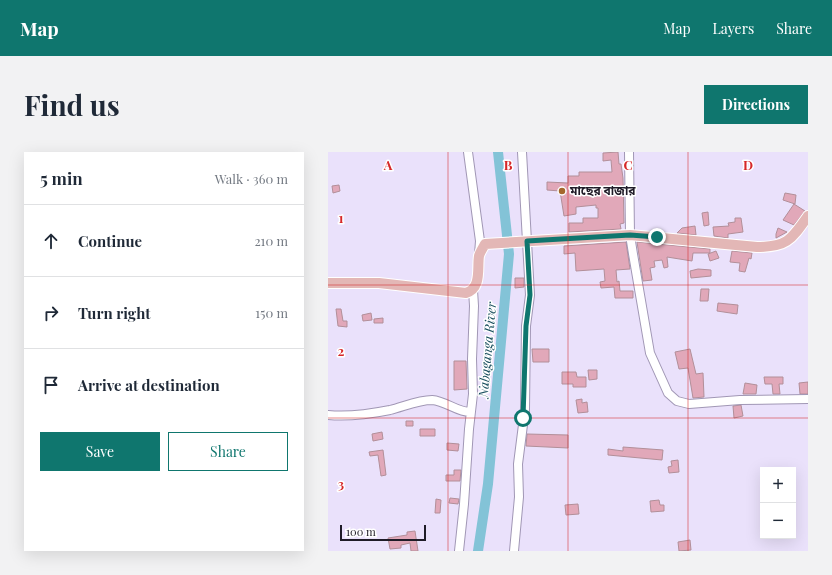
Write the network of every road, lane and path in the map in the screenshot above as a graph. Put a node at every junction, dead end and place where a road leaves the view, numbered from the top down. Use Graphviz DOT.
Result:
graph roads {
  1 [pos="468,152"];
  2 [pos="522,152"];
  3 [pos="629,152"];
  4 [pos="808,216"];
  5 [pos="630,235"];
  6 [pos="523,241"];
  7 [pos="479,256"];
  8 [pos="328,283"];
  9 [pos="473,290"];
  10 [pos="808,399"];
  11 [pos="470,412"];
  12 [pos="328,415"];
  13 [pos="459,551"];
  14 [pos="514,551"];
  1 -- 7 [label="street"];
  2 -- 6 [label="street"];
  3 -- 5 [label="street"];
  4 -- 5 [label="main road"];
  5 -- 6 [label="main road"];
  5 -- 10 [label="street"];
  6 -- 7 [label="main road"];
  6 -- 14 [label="street"];
  7 -- 9 [label="main road"];
  8 -- 9 [label="main road"];
  9 -- 11 [label="street"];
  11 -- 12 [label="street"];
  11 -- 13 [label="street"];
}
